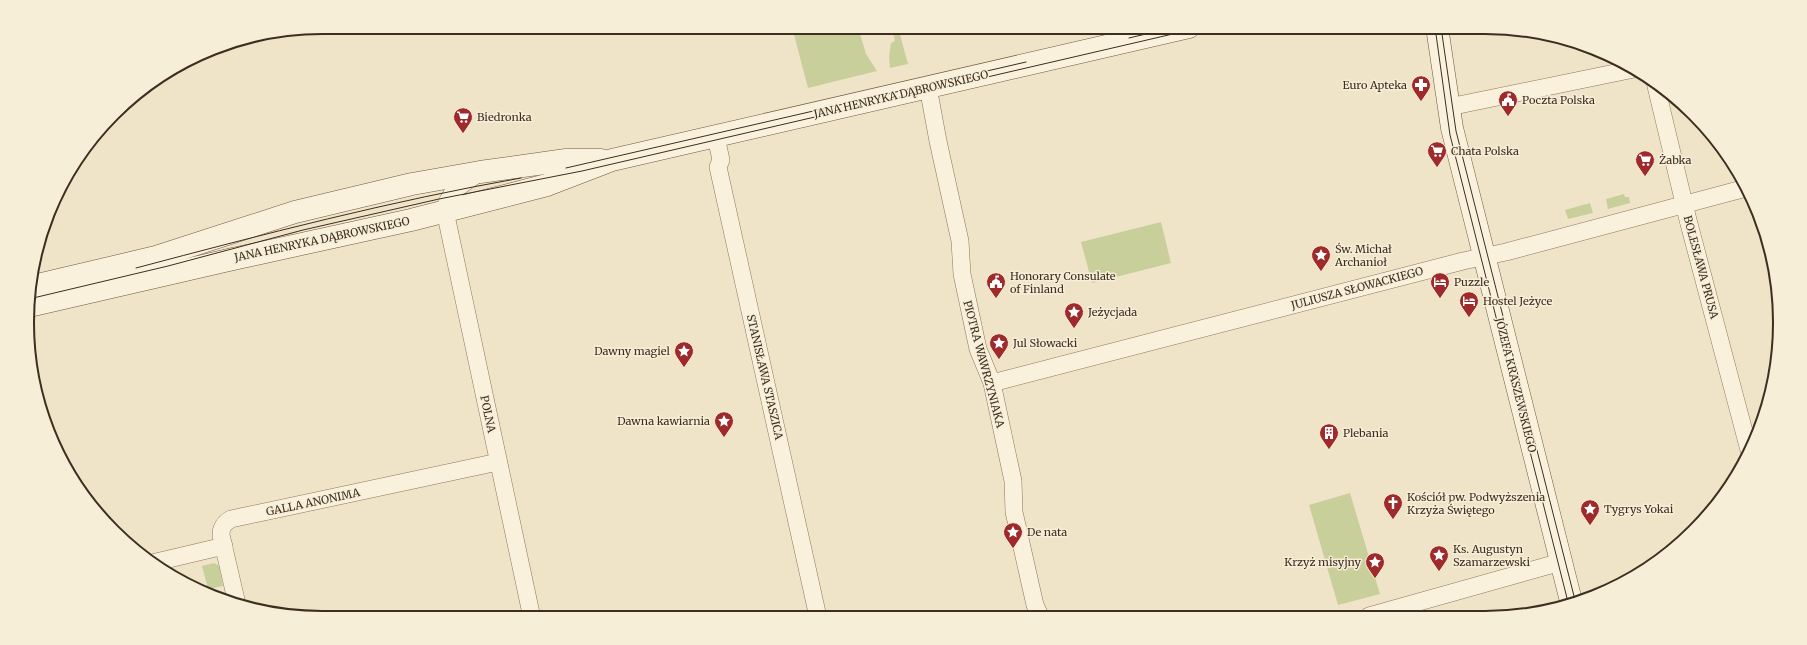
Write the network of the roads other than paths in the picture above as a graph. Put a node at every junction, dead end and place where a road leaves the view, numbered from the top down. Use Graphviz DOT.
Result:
graph roads {
  1 [pos="1159,34"];
  2 [pos="1438,34"];
  3 [pos="1625,71"];
  4 [pos="928,87"];
  5 [pos="1657,92"];
  6 [pos="1449,108"];
  7 [pos="716,137"];
  8 [pos="612,160"];
  9 [pos="480,172"];
  10 [pos="412,184"];
  11 [pos="1740,190"];
  12 [pos="1684,204"];
  13 [pos="445,211"];
  14 [pos="1484,256"];
  15 [pos="36,285"];
  16 [pos="35,305"];
  17 [pos="992,383"];
  18 [pos="1747,442"];
  19 [pos="498,462"];
  20 [pos="224,546"];
  21 [pos="161,561"];
  22 [pos="1561,562"];
  23 [pos="236,598"];
  24 [pos="1570,598"];
  25 [pos="530,611"];
  26 [pos="817,611"];
  27 [pos="1038,611"];
  28 [pos="1387,611"];
  1 -- 4 [label="street, JANA HENRYKA DĄBROWSKIEGO"];
  2 -- 6 [label="street, JÓZEFA KRASZEWSKIEGO"];
  3 -- 6 [label="street"];
  4 -- 7 [label="street, JANA HENRYKA DĄBROWSKIEGO"];
  4 -- 17 [label="street, PIOTRA WAWRZYNIAKA"];
  5 -- 12 [label="street, BOLESŁAWA PRUSA"];
  6 -- 14 [label="street, JÓZEFA KRASZEWSKIEGO"];
  7 -- 8 [label="street, JANA HENRYKA DĄBROWSKIEGO"];
  7 -- 26 [label="street, STANISŁAWA STASZICA"];
  8 -- 9 [label="street, JANA HENRYKA DĄBROWSKIEGO"];
  8 -- 13 [label="street, JANA HENRYKA DĄBROWSKIEGO"];
  9 -- 10 [label="street, JANA HENRYKA DĄBROWSKIEGO"];
  9 -- 13 [label="street"];
  10 -- 13 [label="street, POLNA"];
  10 -- 15 [label="street, JANA HENRYKA DĄBROWSKIEGO"];
  11 -- 12 [label="street, JULIUSZA SŁOWACKIEGO"];
  12 -- 14 [label="street, JULIUSZA SŁOWACKIEGO"];
  12 -- 18 [label="street, BOLESŁAWA PRUSA"];
  13 -- 16 [label="street, JANA HENRYKA DĄBROWSKIEGO"];
  13 -- 19 [label="street, POLNA"];
  14 -- 17 [label="street, JULIUSZA SŁOWACKIEGO"];
  14 -- 22 [label="street, JÓZEFA KRASZEWSKIEGO"];
  17 -- 27 [label="street, PIOTRA WAWRZYNIAKA"];
  19 -- 20 [label="street, GALLA ANONIMA"];
  19 -- 25 [label="street, POLNA"];
  20 -- 21 [label="street"];
  20 -- 23 [label="street"];
  22 -- 24 [label="street, JÓZEFA KRASZEWSKIEGO"];
  22 -- 28 [label="street"];
}
